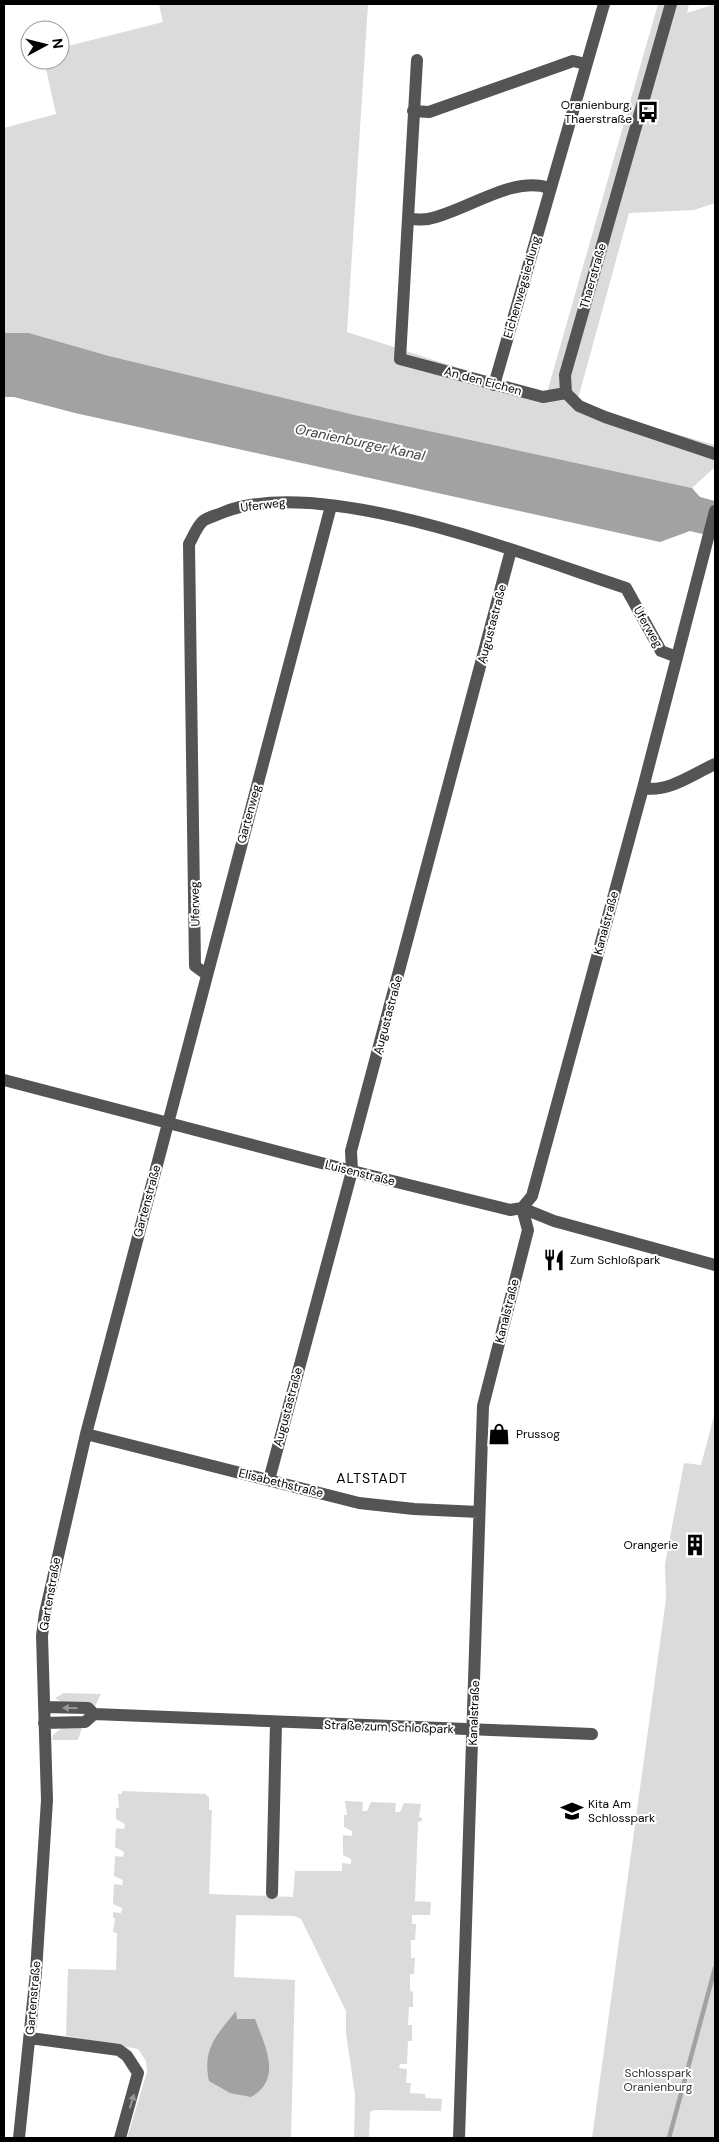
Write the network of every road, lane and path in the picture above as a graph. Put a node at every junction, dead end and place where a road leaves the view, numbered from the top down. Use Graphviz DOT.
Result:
graph roads {
  1 [pos="604,4"];
  2 [pos="670,4"];
  3 [pos="417,60"];
  4 [pos="586,64"];
  5 [pos="413,111"];
  6 [pos="549,188"];
  7 [pos="409,219"];
  8 [pos="494,385"];
  9 [pos="566,392"];
  10 [pos="715,454"];
  11 [pos="331,506"];
  12 [pos="715,511"];
  13 [pos="511,550"];
  14 [pos="678,657"];
  15 [pos="715,764"];
  16 [pos="643,788"];
  17 [pos="206,974"];
  18 [pos="4,1080"];
  19 [pos="168,1122"];
  20 [pos="352,1171"];
  21 [pos="522,1208"];
  22 [pos="715,1265"];
  23 [pos="86,1434"];
  24 [pos="268,1480"];
  25 [pos="479,1512"];
  26 [pos="44,1707"];
  27 [pos="94,1714"];
  28 [pos="44,1723"];
  29 [pos="276,1723"];
  30 [pos="473,1730"];
  31 [pos="592,1734"];
  32 [pos="272,1893"];
  33 [pos="30,2038"];
  34 [pos="19,2138"];
  35 [pos="120,2138"];
  36 [pos="459,2138"];
  1 -- 4 [label="street, Eichenwegsiedlung"];
  2 -- 9 [label="street, Thaerstraße"];
  3 -- 5 [label="street"];
  4 -- 5 [label="street"];
  4 -- 6 [label="street, Eichenwegsiedlung"];
  5 -- 7 [label="street"];
  6 -- 7 [label="street"];
  6 -- 8 [label="street, Eichenwegsiedlung"];
  7 -- 8 [label="street, An den Eichen"];
  8 -- 9 [label="street, An den Eichen"];
  9 -- 10 [label="street"];
  11 -- 13 [label="street, Uferweg"];
  11 -- 17 [label="street, Gartenweg"];
  11 -- 17 [label="street, Uferweg"];
  12 -- 14 [label="street, Kanalstraße"];
  13 -- 14 [label="street, Uferweg"];
  13 -- 20 [label="street, Augustastraße"];
  14 -- 16 [label="street, Kanalstraße"];
  15 -- 16 [label="street"];
  16 -- 21 [label="street, Kanalstraße"];
  17 -- 19 [label="street, Gartenweg"];
  18 -- 19 [label="street, Luisenstraße"];
  19 -- 20 [label="street, Luisenstraße"];
  19 -- 23 [label="street, Gartenstraße"];
  20 -- 21 [label="street, Luisenstraße"];
  20 -- 24 [label="street, Augustastraße"];
  21 -- 22 [label="street, Luisenstraße"];
  21 -- 25 [label="street, Kanalstraße"];
  23 -- 24 [label="street, Elisabethstraße"];
  23 -- 26 [label="street, Gartenstraße"];
  24 -- 25 [label="street, Elisabethstraße"];
  25 -- 30 [label="street, Kanalstraße"];
  27 -- 26 [label="street, Straße zum Schloßpark, one-way"];
  26 -- 28 [label="street, Gartenstraße"];
  27 -- 28 [label="street, Straße zum Schloßpark"];
  27 -- 29 [label="street, Straße zum Schloßpark"];
  28 -- 33 [label="street, Gartenstraße"];
  29 -- 30 [label="street, Straße zum Schloßpark"];
  29 -- 32 [label="street"];
  30 -- 31 [label="street, Straße zum Schloßpark"];
  30 -- 36 [label="street, Kanalstraße"];
  33 -- 34 [label="street, Gartenstraße"];
  35 -- 33 [label="street, one-way"];
}
